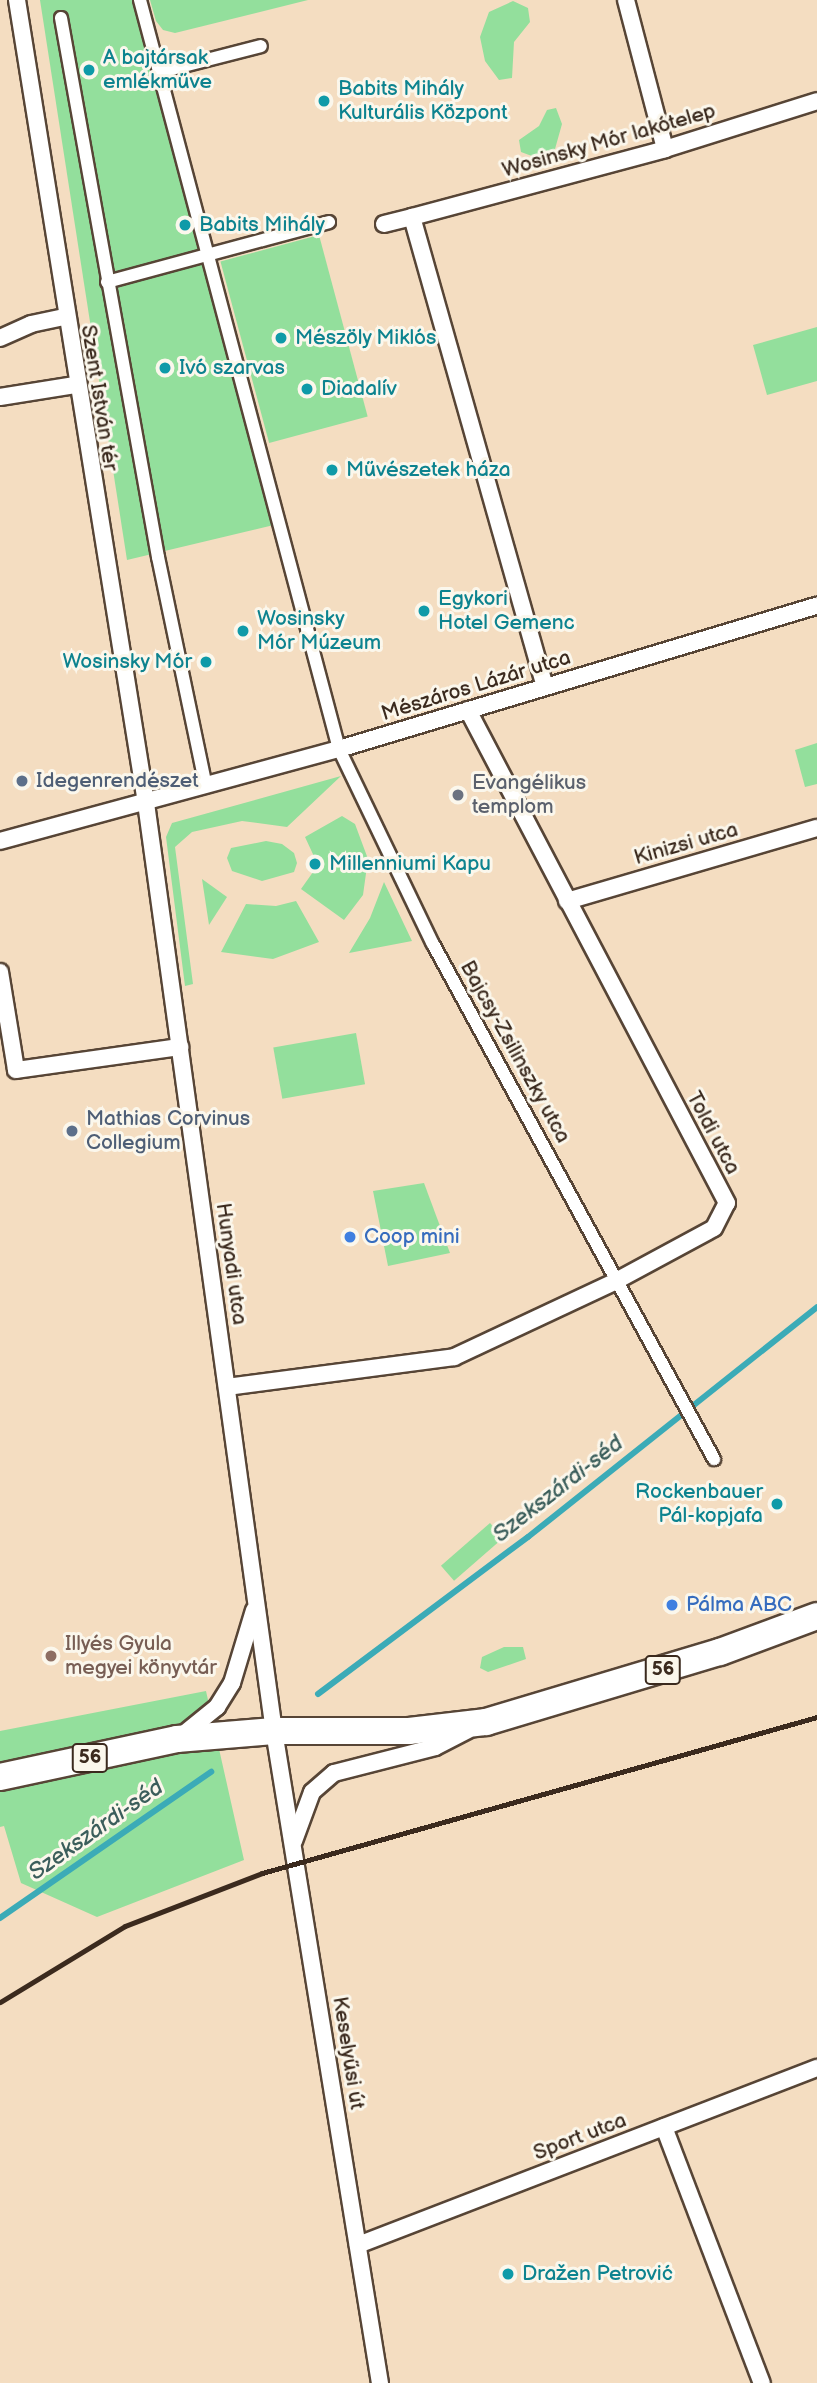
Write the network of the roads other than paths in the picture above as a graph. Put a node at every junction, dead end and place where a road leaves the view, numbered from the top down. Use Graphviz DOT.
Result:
graph roads {
  1 [pos="17,0"];
  2 [pos="140,0"];
  3 [pos="626,0"];
  4 [pos="61,18"];
  5 [pos="261,46"];
  6 [pos="160,72"];
  7 [pos="817,101"];
  8 [pos="665,149"];
  9 [pos="412,217"];
  10 [pos="329,222"];
  11 [pos="384,224"];
  12 [pos="209,255"];
  13 [pos="107,282"];
  14 [pos="65,317"];
  15 [pos="0,338"];
  16 [pos="75,385"];
  17 [pos="0,397"];
  18 [pos="817,606"];
  19 [pos="545,686"];
  20 [pos="468,710"];
  21 [pos="339,749"];
  22 [pos="205,786"];
  23 [pos="146,803"];
  24 [pos="817,828"];
  25 [pos="0,841"];
  26 [pos="567,901"];
  27 [pos="0,972"];
  28 [pos="180,1047"];
  29 [pos="616,1280"];
  30 [pos="227,1388"];
  31 [pos="715,1459"];
  32 [pos="257,1601"];
  33 [pos="817,1616"];
  34 [pos="486,1722"];
  35 [pos="274,1731"];
  36 [pos="177,1739"];
  37 [pos="0,1777"];
  38 [pos="293,1843"];
  39 [pos="817,2068"];
  40 [pos="664,2127"];
  41 [pos="358,2245"];
  42 [pos="380,2383"];
  43 [pos="762,2383"];
  1 -- 14 [label="street, Szent István tér"];
  2 -- 6 [label="street"];
  3 -- 8 [label="street"];
  4 -- 13 [label="street, Szent István tér"];
  5 -- 6 [label="street"];
  6 -- 12 [label="street"];
  7 -- 8 [label="street, Wosinsky Mór lakótelep"];
  8 -- 9 [label="street, Wosinsky Mór lakótelep"];
  9 -- 11 [label="street, Wosinsky Mór lakótelep"];
  9 -- 19 [label="street"];
  10 -- 12 [label="street"];
  12 -- 13 [label="street"];
  12 -- 21 [label="street"];
  13 -- 22 [label="street, Szent István tér"];
  14 -- 15 [label="street"];
  14 -- 16 [label="street, Szent István tér"];
  16 -- 17 [label="street"];
  16 -- 23 [label="street, Szent István tér"];
  18 -- 19 [label="street, Mészáros Lázár utca"];
  19 -- 20 [label="street, Mészáros Lázár utca"];
  20 -- 21 [label="street, Mészáros Lázár utca"];
  20 -- 26 [label="street, Toldi utca"];
  21 -- 22 [label="street, Mészáros Lázár utca"];
  21 -- 29 [label="street, Bajcsy-Zsilinszky utca"];
  22 -- 23 [label="street, Mészáros Lázár utca"];
  23 -- 25 [label="street, Mészáros Lázár utca"];
  23 -- 28 [label="street, Hunyadi utca"];
  24 -- 26 [label="street, Kinizsi utca"];
  26 -- 29 [label="street, Toldi utca"];
  27 -- 28 [label="street"];
  28 -- 30 [label="street, Hunyadi utca"];
  29 -- 30 [label="street, Toldi utca"];
  29 -- 31 [label="street, Bajcsy-Zsilinszky utca"];
  30 -- 32 [label="street, Hunyadi utca"];
  32 -- 35 [label="street, Hunyadi utca"];
  32 -- 36 [label="street"];
  33 -- 34 [label="main road, 56"];
  34 -- 35 [label="main road, 56"];
  34 -- 38 [label="street"];
  35 -- 36 [label="main road, 56"];
  35 -- 38 [label="street, Keselyűsi út"];
  36 -- 37 [label="main road, 56"];
  38 -- 41 [label="street, Keselyűsi út"];
  39 -- 40 [label="street, Sport utca"];
  40 -- 41 [label="street, Sport utca"];
  40 -- 43 [label="street"];
  41 -- 42 [label="street, Keselyűsi út"];
}
